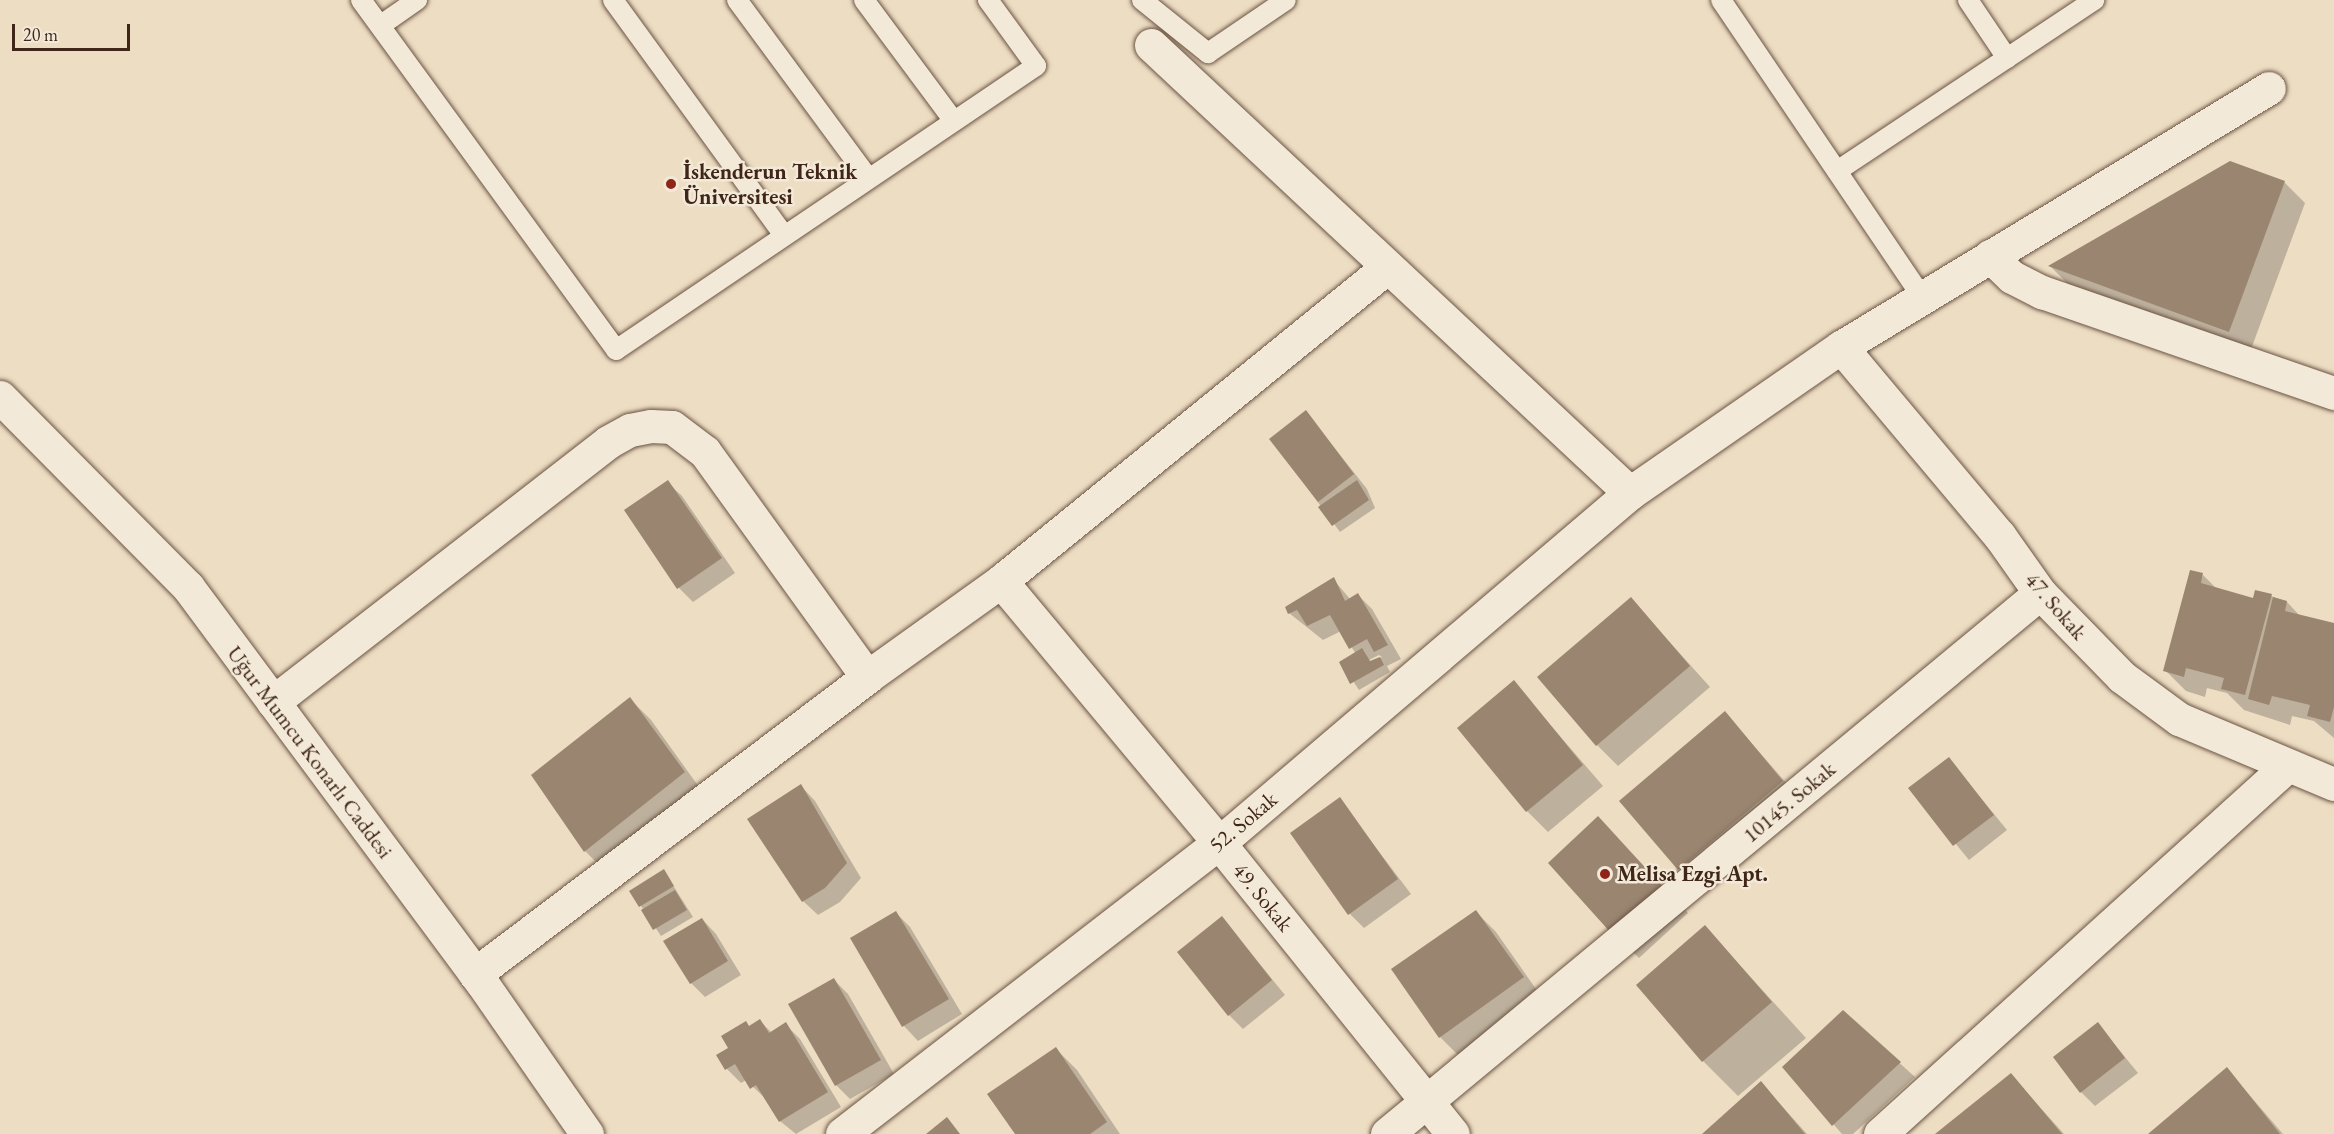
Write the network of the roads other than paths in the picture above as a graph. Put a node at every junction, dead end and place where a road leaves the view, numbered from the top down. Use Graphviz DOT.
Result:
graph roads {
  1 [pos="361,0"];
  2 [pos="417,0"];
  3 [pos="613,0"];
  4 [pos="737,0"];
  5 [pos="864,0"];
  6 [pos="988,0"];
  7 [pos="1142,0"];
  8 [pos="1721,0"];
  9 [pos="1968,0"];
  10 [pos="2094,0"];
  11 [pos="1272,4"];
  12 [pos="381,25"];
  13 [pos="1151,45"];
  14 [pos="2007,58"];
  15 [pos="2269,88"];
  16 [pos="953,120"];
  17 [pos="1837,171"];
  18 [pos="868,178"];
  19 [pos="784,235"];
  20 [pos="1990,256"];
  21 [pos="1388,267"];
  22 [pos="1922,297"];
  23 [pos="1841,347"];
  24 [pos="2334,393"];
  25 [pos="0,397"];
  26 [pos="1630,493"];
  27 [pos="1001,581"];
  28 [pos="2040,593"];
  29 [pos="867,677"];
  30 [pos="273,702"];
  31 [pos="2287,766"];
  32 [pos="2334,784"];
  33 [pos="1219,843"];
  34 [pos="475,974"];
  35 [pos="1428,1102"];
  36 [pos="587,1134"];
  37 [pos="842,1134"];
  38 [pos="1387,1134"];
  39 [pos="1453,1134"];
  40 [pos="1880,1134"];
  1 -- 12 [label="lane"];
  2 -- 12 [label="lane"];
  3 -- 19 [label="lane"];
  4 -- 18 [label="lane"];
  5 -- 16 [label="lane"];
  6 -- 16 [label="lane"];
  7 -- 11 [label="lane"];
  8 -- 17 [label="lane"];
  9 -- 14 [label="lane"];
  10 -- 14 [label="lane"];
  12 -- 19 [label="lane"];
  13 -- 21 [label="street"];
  14 -- 17 [label="lane"];
  15 -- 20 [label="street, 52. Sokak"];
  16 -- 18 [label="lane"];
  17 -- 22 [label="lane"];
  18 -- 19 [label="lane"];
  20 -- 22 [label="street, 52. Sokak"];
  20 -- 24 [label="street"];
  21 -- 26 [label="street"];
  21 -- 27 [label="street"];
  22 -- 23 [label="street, 52. Sokak"];
  23 -- 26 [label="street, 52. Sokak"];
  23 -- 28 [label="street, 47. Sokak"];
  25 -- 30 [label="street, Uğur Mumcu Konarlı Caddesi"];
  26 -- 33 [label="street, 52. Sokak"];
  27 -- 29 [label="street"];
  27 -- 33 [label="street, 49. Sokak"];
  28 -- 31 [label="street, 47. Sokak"];
  28 -- 35 [label="street, 10145. Sokak"];
  29 -- 30 [label="street"];
  29 -- 34 [label="street"];
  30 -- 34 [label="street, Uğur Mumcu Konarlı Caddesi"];
  31 -- 32 [label="street, 47. Sokak"];
  31 -- 40 [label="street"];
  33 -- 35 [label="street, 49. Sokak"];
  33 -- 37 [label="street, 52. Sokak"];
  34 -- 36 [label="street, Uğur Mumcu Konarlı Caddesi"];
  35 -- 38 [label="street, 10145. Sokak"];
  35 -- 39 [label="street, 49. Sokak"];
}
